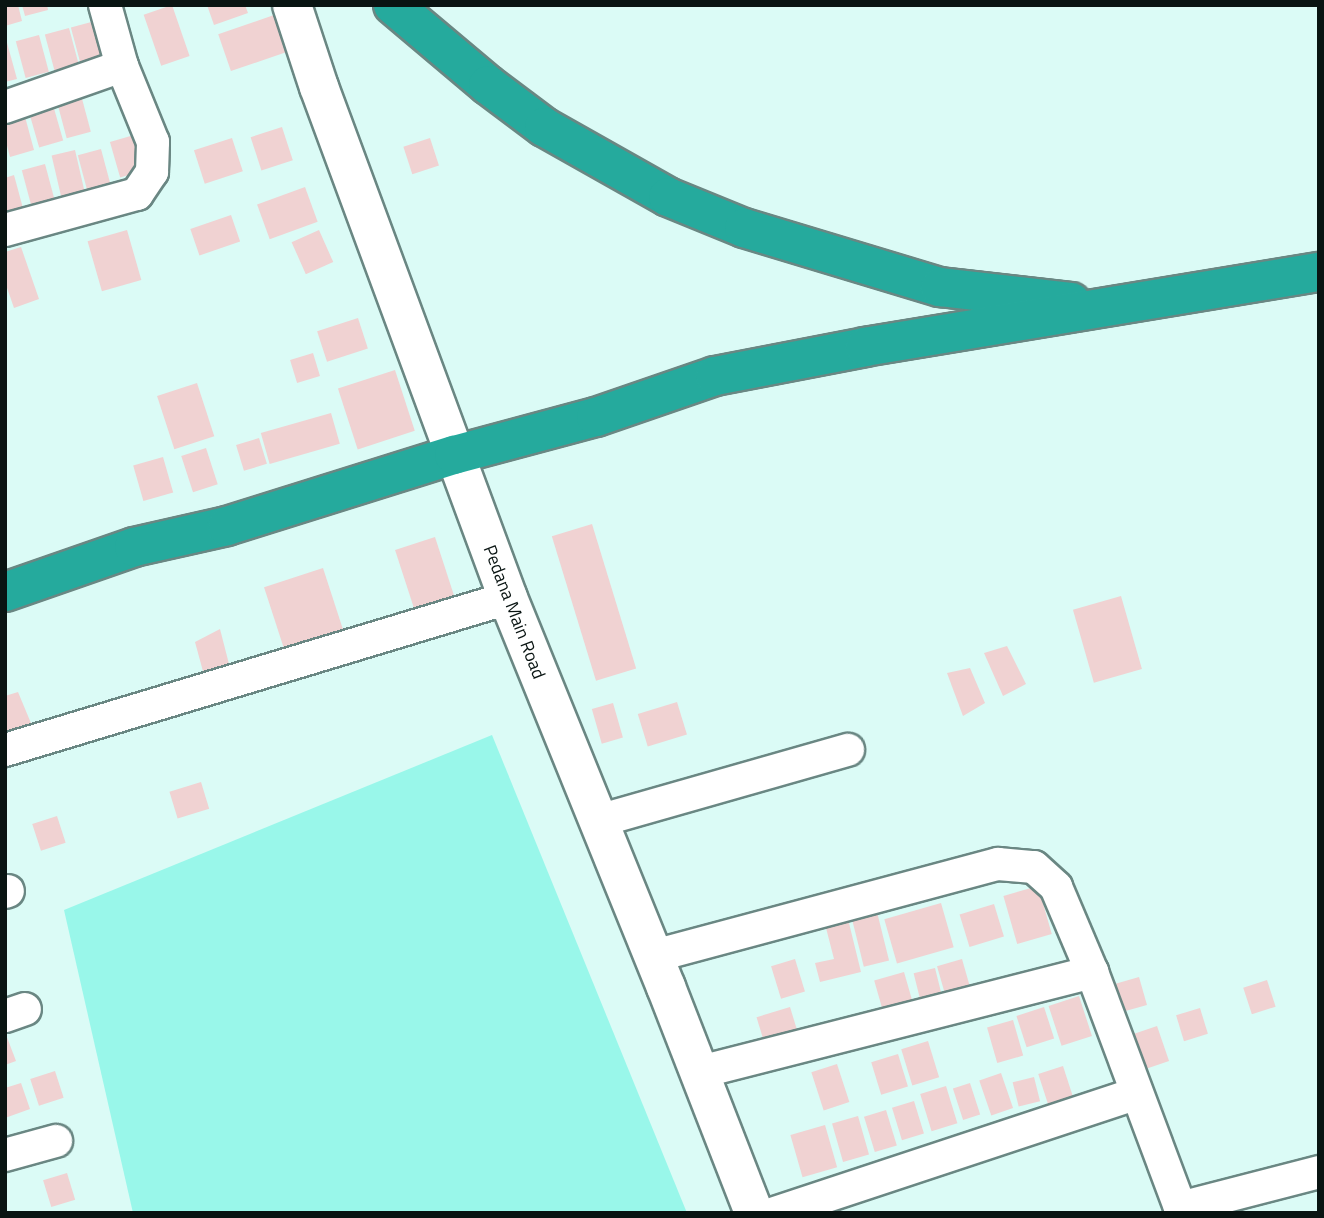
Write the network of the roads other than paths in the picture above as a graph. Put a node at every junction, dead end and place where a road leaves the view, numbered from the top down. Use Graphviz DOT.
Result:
graph roads {
  1 [pos="105,5"];
  2 [pos="292,5"];
  3 [pos="393,5"];
  4 [pos="122,66"];
  5 [pos="5,107"];
  6 [pos="5,230"];
  7 [pos="1319,272"];
  8 [pos="1108,307"];
  9 [pos="454,455"];
  10 [pos="5,592"];
  11 [pos="508,598"];
  12 [pos="5,750"];
  13 [pos="848,750"];
  14 [pos="598,821"];
  15 [pos="654,957"];
  16 [pos="1092,972"];
  17 [pos="700,1072"];
  18 [pos="1137,1093"];
  19 [pos="56,1141"];
  20 [pos="5,1155"];
  21 [pos="1319,1172"];
  22 [pos="1181,1210"];
  23 [pos="754,1213"];
  24 [pos="775,1213"];
  1 -- 4 [label="street"];
  2 -- 9 [label="main road, Pedana Main Road"];
  3 -- 8 [label="highway"];
  4 -- 5 [label="street"];
  4 -- 6 [label="street"];
  7 -- 8 [label="highway"];
  8 -- 9 [label="highway"];
  9 -- 10 [label="highway"];
  9 -- 11 [label="main road, Pedana Main Road"];
  11 -- 12 [label="street"];
  11 -- 14 [label="main road, Pedana Main Road"];
  13 -- 14 [label="street"];
  14 -- 15 [label="main road, Pedana Main Road"];
  15 -- 16 [label="street"];
  15 -- 17 [label="main road, Pedana Main Road"];
  16 -- 17 [label="street"];
  16 -- 18 [label="street"];
  17 -- 23 [label="main road, Pedana Main Road"];
  18 -- 22 [label="street"];
  18 -- 24 [label="street"];
  19 -- 20 [label="street"];
  21 -- 22 [label="street"];
}
